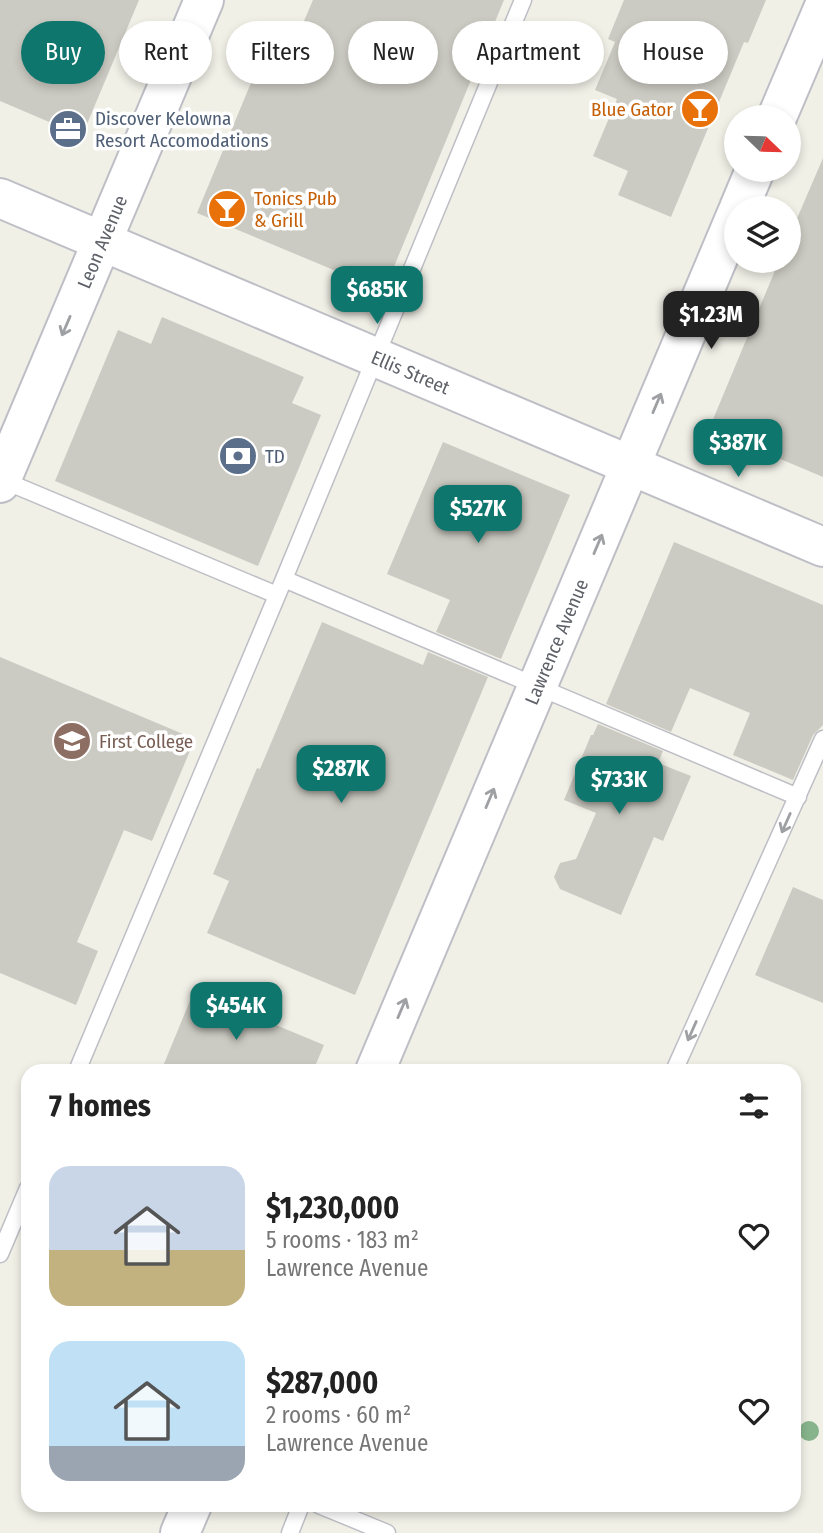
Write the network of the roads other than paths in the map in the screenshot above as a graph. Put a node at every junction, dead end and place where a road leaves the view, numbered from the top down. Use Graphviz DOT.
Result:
graph roads {
  1 [pos="204,0"];
  2 [pos="523,0"];
  3 [pos="823,9"];
  4 [pos="782,105"];
  5 [pos="0,198"];
  6 [pos="102,240"];
  7 [pos="724,244"];
  8 [pos="374,358"];
  9 [pos="630,466"];
  10 [pos="0,480"];
  11 [pos="823,547"];
  12 [pos="284,579"];
  13 [pos="277,595"];
  14 [pos="537,687"];
  15 [pos="823,738"];
  16 [pos="797,797"];
  17 [pos="80,1064"];
  18 [pos="378,1064"];
  19 [pos="677,1064"];
  20 [pos="21,1204"];
  21 [pos="0,1254"];
  22 [pos="189,1512"];
  23 [pos="298,1512"];
  24 [pos="336,1512"];
  25 [pos="180,1533"];
  26 [pos="290,1533"];
  27 [pos="387,1533"];
  1 -- 6 [label="street, Leon Avenue"];
  2 -- 8 [label="lane"];
  3 -- 4 [label="street"];
  5 -- 6 [label="street, Ellis Street"];
  6 -- 8 [label="street, Ellis Street"];
  6 -- 10 [label="street, Leon Avenue, one-way"];
  9 -- 7 [label="street, Lawrence Avenue, one-way"];
  8 -- 9 [label="street, Ellis Street"];
  8 -- 12 [label="lane"];
  9 -- 11 [label="street, Ellis Street"];
  14 -- 9 [label="street, Lawrence Avenue, one-way"];
  10 -- 13 [label="lane"];
  12 -- 13 [label="lane"];
  12 -- 14 [label="lane"];
  13 -- 17 [label="lane"];
  14 -- 16 [label="lane"];
  18 -- 14 [label="street, Lawrence Avenue, one-way"];
  15 -- 16 [label="lane"];
  16 -- 19 [label="lane, one-way"];
  20 -- 21 [label="lane"];
  22 -- 25 [label="street"];
  23 -- 26 [label="lane"];
  24 -- 27 [label="lane"];
}
